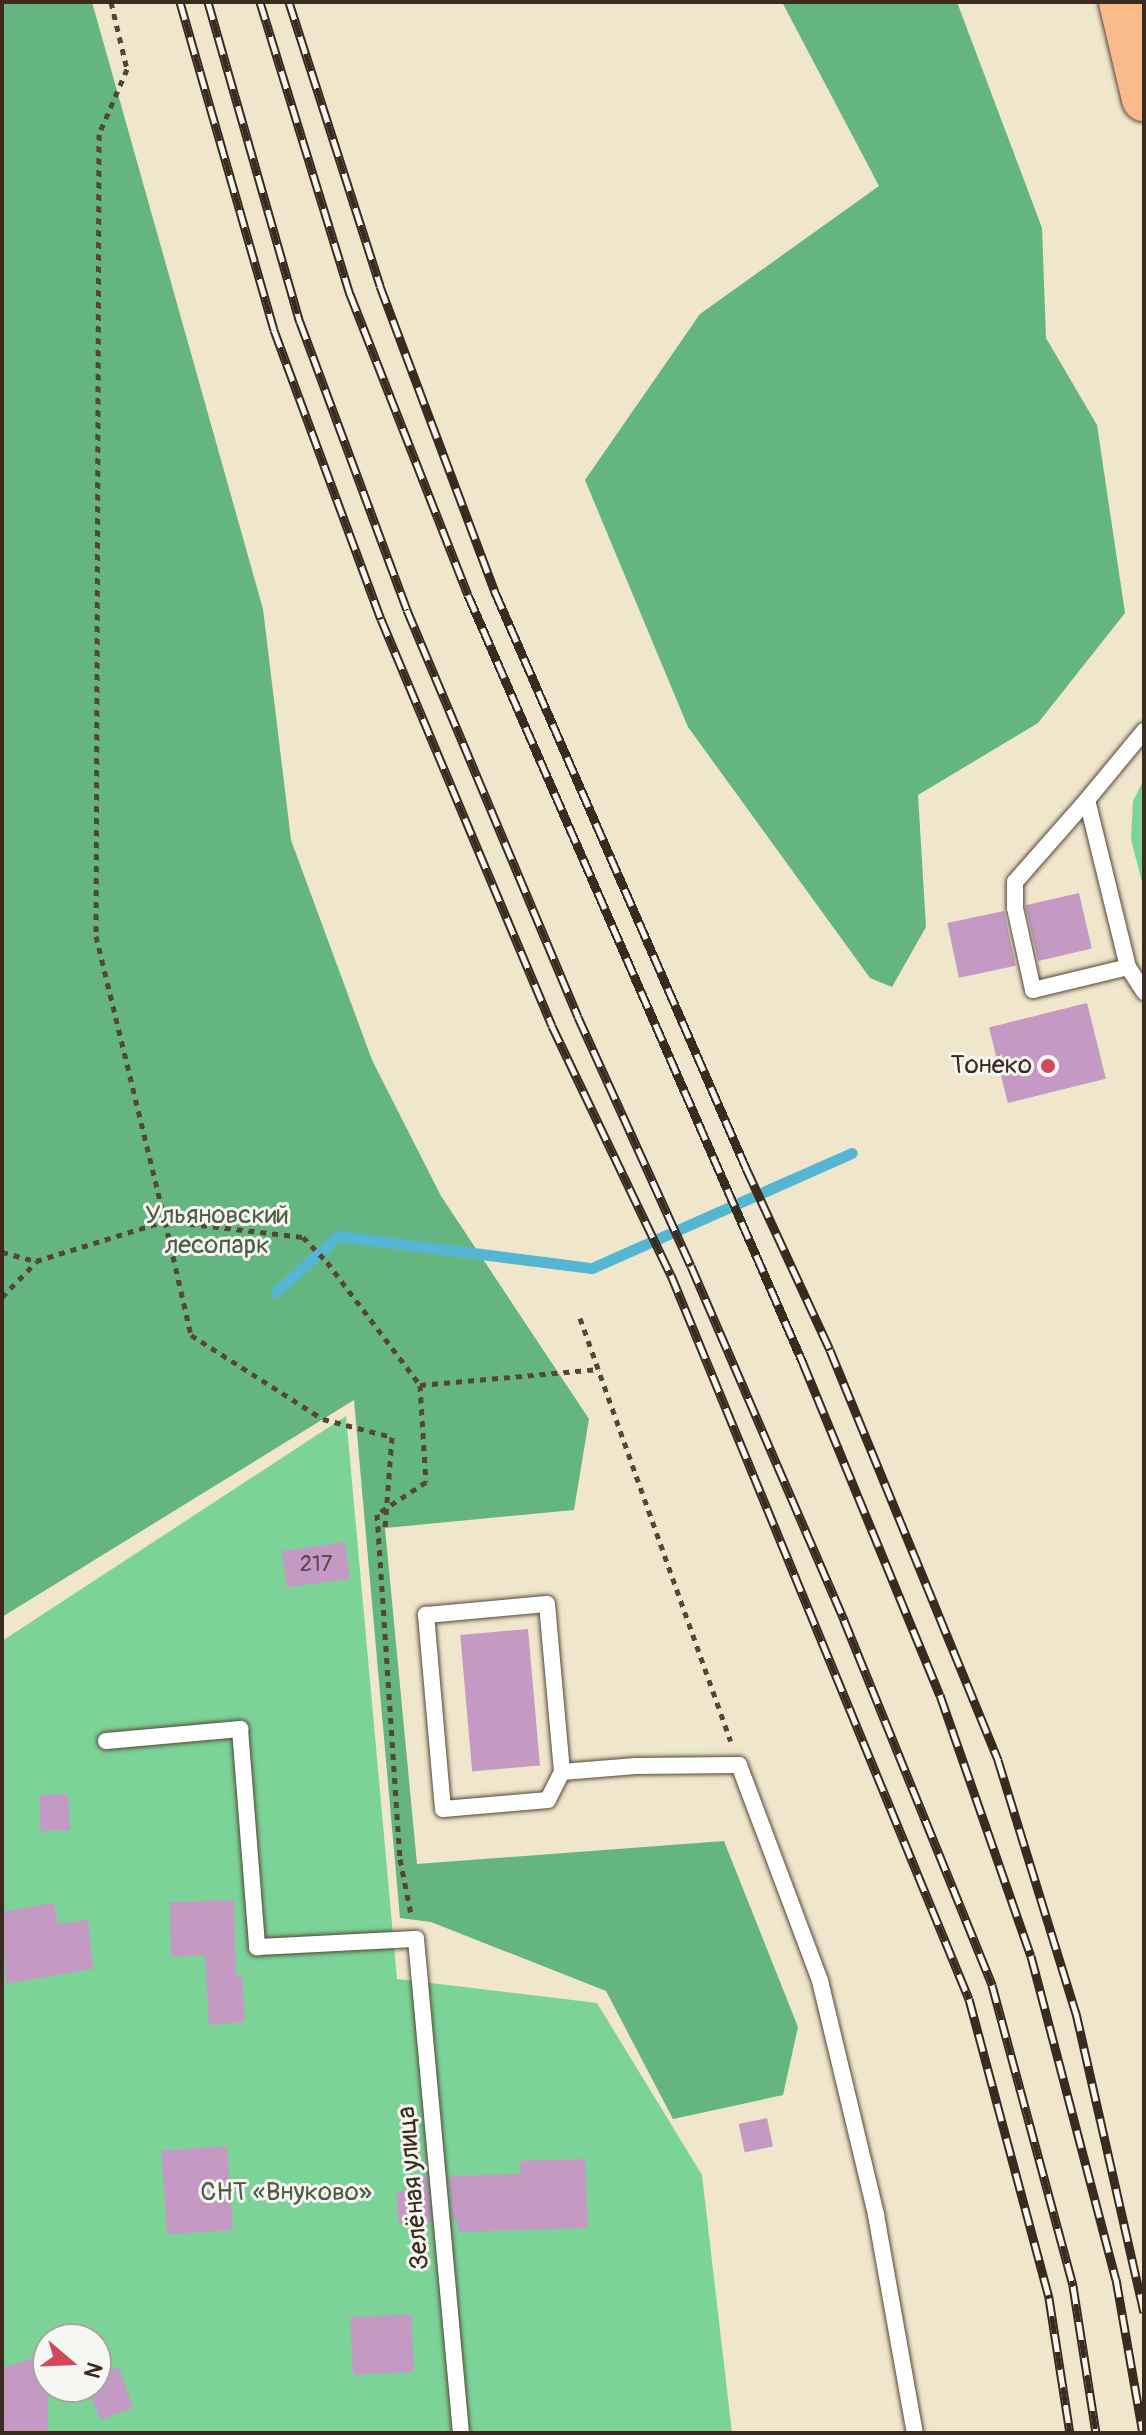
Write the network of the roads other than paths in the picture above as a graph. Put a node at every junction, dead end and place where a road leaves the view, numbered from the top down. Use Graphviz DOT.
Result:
graph roads {
  1 [pos="1121,2"];
  2 [pos="1144,99"];
  3 [pos="1144,731"];
  4 [pos="1087,800"];
  5 [pos="1128,967"];
  6 [pos="1144,992"];
  7 [pos="106,1741"];
  8 [pos="562,1772"];
  9 [pos="461,2433"];
  10 [pos="915,2433"];
  1 -- 2 [label="highway"];
  3 -- 4 [label="lane"];
  4 -- 5 [label="lane"];
  4 -- 5 [label="lane"];
  5 -- 6 [label="lane"];
  7 -- 9 [label="lane, Зелёная улица"];
  8 -- 8 [label="lane"];
  8 -- 10 [label="lane"];
}
